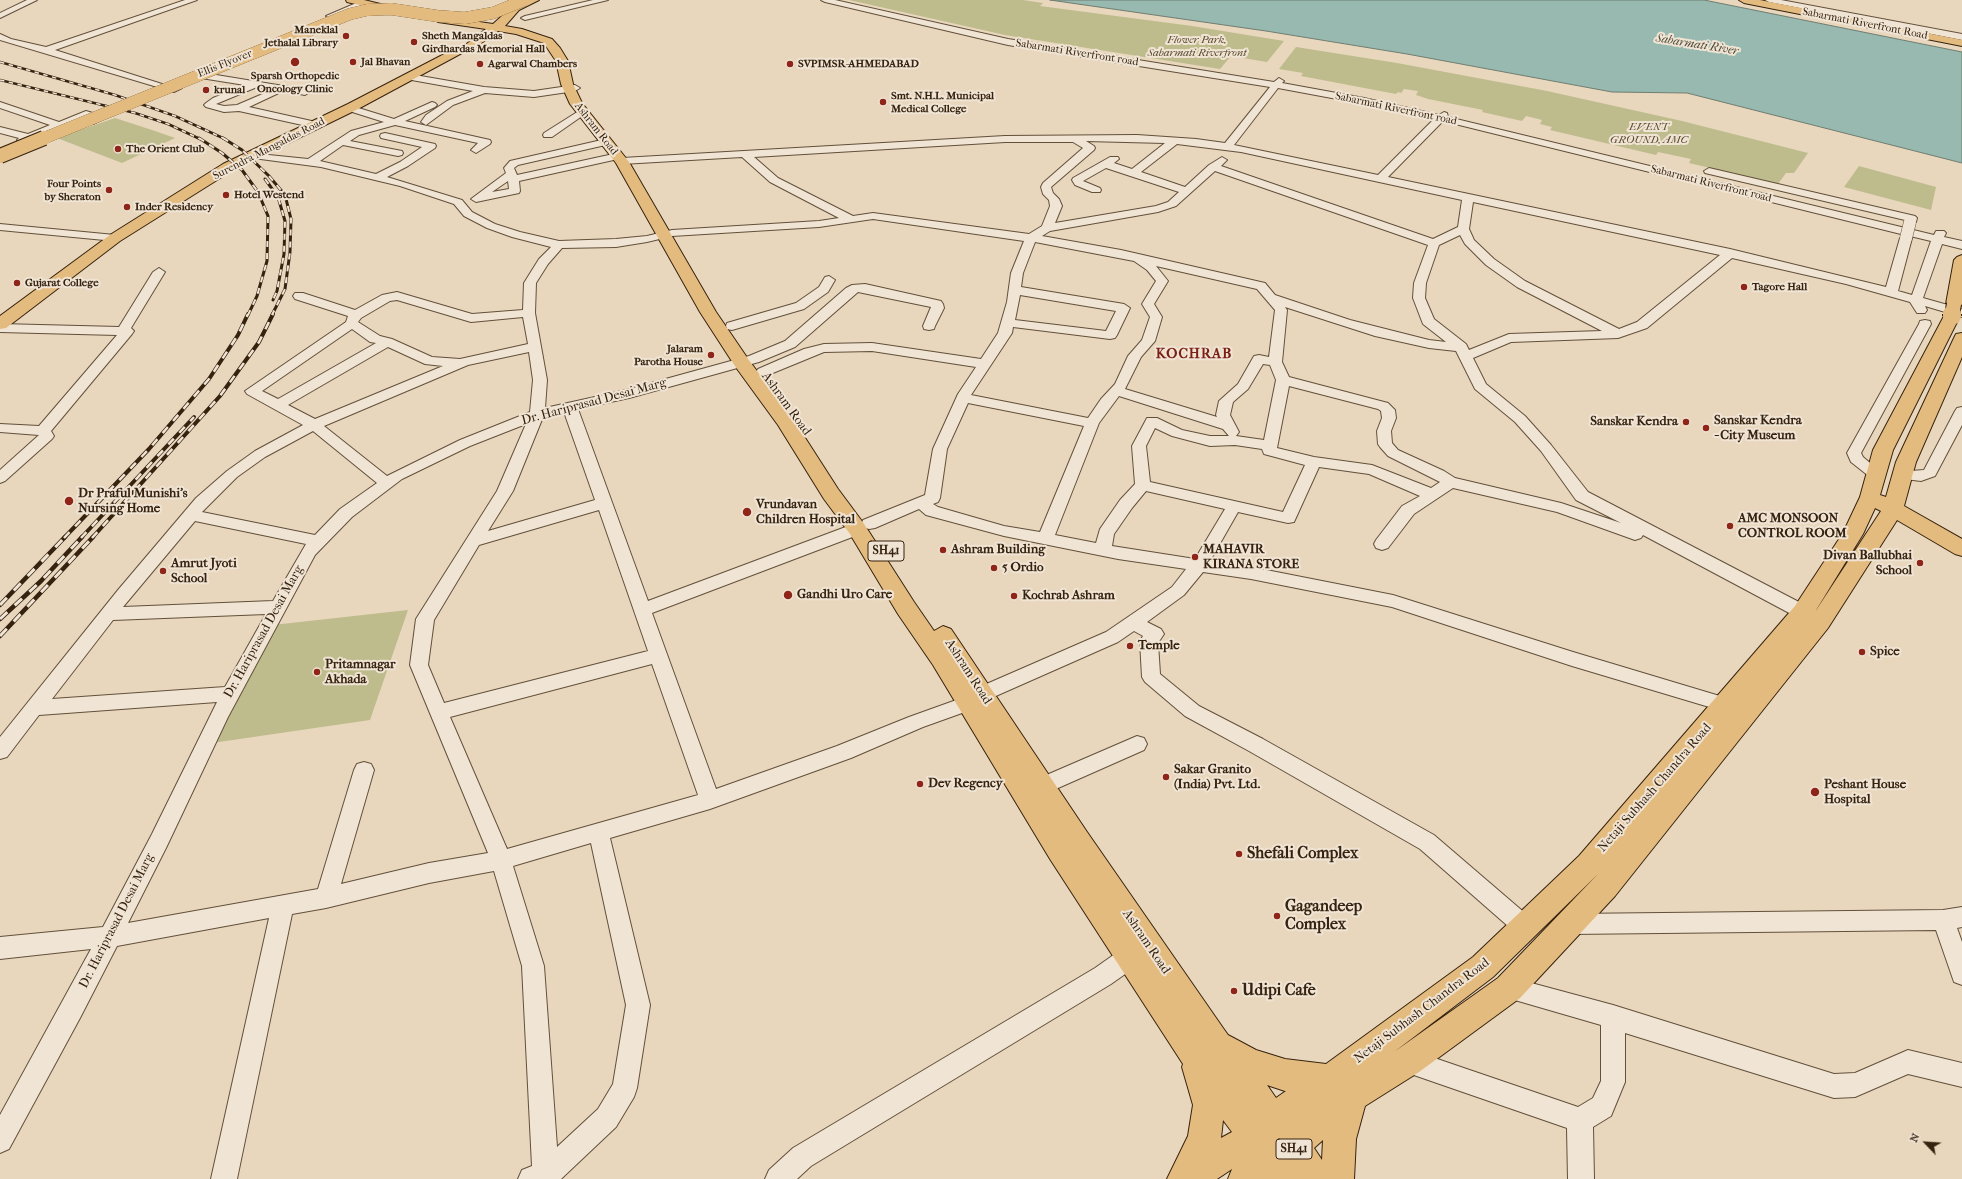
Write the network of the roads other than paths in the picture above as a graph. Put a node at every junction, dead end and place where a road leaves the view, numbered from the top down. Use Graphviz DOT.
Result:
graph roads {
  1 [pos="33,0"];
  2 [pos="193,0"];
  3 [pos="351,0"];
  4 [pos="525,0"];
  5 [pos="534,0"];
  6 [pos="604,0"];
  7 [pos="825,0"];
  8 [pos="840,0"];
  9 [pos="1744,0"];
  10 [pos="1756,0"];
  11 [pos="1769,0"];
  12 [pos="371,3"];
  13 [pos="0,16"];
  14 [pos="499,19"];
  15 [pos="952,28"];
  16 [pos="0,37"];
  17 [pos="1962,37"];
  18 [pos="1962,42"];
  19 [pos="46,50"];
  20 [pos="458,51"];
  21 [pos="204,76"];
  22 [pos="409,77"];
  23 [pos="1283,84"];
  24 [pos="254,85"];
  25 [pos="160,86"];
  26 [pos="572,88"];
  27 [pos="281,89"];
  28 [pos="484,90"];
  29 [pos="305,92"];
  30 [pos="1277,100"];
  31 [pos="0,105"];
  32 [pos="432,105"];
  33 [pos="238,108"];
  34 [pos="349,108"];
  35 [pos="582,112"];
  36 [pos="1253,115"];
  37 [pos="1265,117"];
  38 [pos="1447,118"];
  39 [pos="395,122"];
  40 [pos="59,125"];
  41 [pos="316,125"];
  42 [pos="423,128"];
  43 [pos="0,130"];
  44 [pos="548,134"];
  45 [pos="385,136"];
  46 [pos="28,137"];
  47 [pos="1074,138"];
  48 [pos="1175,140"];
  49 [pos="342,142"];
  50 [pos="1238,146"];
  51 [pos="0,149"];
  52 [pos="476,150"];
  53 [pos="0,152"];
  54 [pos="398,153"];
  55 [pos="619,154"];
  56 [pos="745,154"];
  57 [pos="1104,154"];
  58 [pos="253,155"];
  59 [pos="0,157"];
  60 [pos="311,162"];
  61 [pos="1213,167"];
  62 [pos="1698,168"];
  63 [pos="1134,173"];
  64 [pos="379,177"];
  65 [pos="1147,178"];
  66 [pos="1385,180"];
  67 [pos="1132,187"];
  68 [pos="1096,190"];
  69 [pos="1186,191"];
  70 [pos="1468,198"];
  71 [pos="852,219"];
  72 [pos="0,227"];
  73 [pos="1047,228"];
  74 [pos="1463,229"];
  75 [pos="667,234"];
  76 [pos="1940,236"];
  77 [pos="115,238"];
  78 [pos="1031,238"];
  79 [pos="1962,239"];
  80 [pos="1434,243"];
  81 [pos="558,245"];
  82 [pos="1962,245"];
  83 [pos="1730,253"];
  84 [pos="1135,257"];
  85 [pos="1962,263"];
  86 [pos="159,272"];
  87 [pos="830,280"];
  88 [pos="1015,290"];
  89 [pos="1891,292"];
  90 [pos="299,296"];
  91 [pos="1271,298"];
  92 [pos="1920,302"];
  93 [pos="529,313"];
  94 [pos="1958,318"];
  95 [pos="354,319"];
  96 [pos="1008,323"];
  97 [pos="0,324"];
  98 [pos="732,326"];
  99 [pos="929,326"];
  100 [pos="0,328"];
  101 [pos="123,331"];
  102 [pos="1618,334"];
  103 [pos="387,342"];
  104 [pos="534,347"];
  105 [pos="1463,351"];
  106 [pos="464,362"];
  107 [pos="1275,362"];
  108 [pos="753,364"];
  109 [pos="984,364"];
  110 [pos="1283,380"];
  111 [pos="1116,391"];
  112 [pos="963,398"];
  113 [pos="278,405"];
  114 [pos="570,408"];
  115 [pos="1962,411"];
  116 [pos="537,414"];
  117 [pos="1092,423"];
  118 [pos="314,425"];
  119 [pos="0,428"];
  120 [pos="43,431"];
  121 [pos="1232,433"];
  122 [pos="1271,446"];
  123 [pos="1314,462"];
  124 [pos="0,478"];
  125 [pos="1450,482"];
  126 [pos="387,483"];
  127 [pos="1143,486"];
  128 [pos="1873,486"];
  129 [pos="1898,493"];
  130 [pos="1433,495"];
  131 [pos="921,502"];
  132 [pos="604,503"];
  133 [pos="1234,506"];
  134 [pos="191,515"];
  135 [pos="863,526"];
  136 [pos="1962,534"];
  137 [pos="1045,539"];
  138 [pos="319,541"];
  139 [pos="474,541"];
  140 [pos="1382,544"];
  141 [pos="1677,547"];
  142 [pos="1962,549"];
  143 [pos="1103,550"];
  144 [pos="1200,564"];
  145 [pos="278,607"];
  146 [pos="642,610"];
  147 [pos="108,614"];
  148 [pos="1811,617"];
  149 [pos="1133,622"];
  150 [pos="659,655"];
  151 [pos="230,694"];
  152 [pos="975,699"];
  153 [pos="1726,705"];
  154 [pos="34,708"];
  155 [pos="440,712"];
  156 [pos="1137,744"];
  157 [pos="0,751"];
  158 [pos="364,770"];
  159 [pos="1042,786"];
  160 [pos="710,800"];
  161 [pos="599,833"];
  162 [pos="502,860"];
  163 [pos="326,898"];
  164 [pos="283,905"];
  165 [pos="1952,919"];
  166 [pos="1570,924"];
  167 [pos="1525,927"];
  168 [pos="109,937"];
  169 [pos="0,948"];
  170 [pos="1130,957"];
  171 [pos="1962,974"];
  172 [pos="1509,988"];
  173 [pos="1614,1018"];
  174 [pos="1204,1047"];
  175 [pos="1408,1061"];
  176 [pos="1962,1075"];
  177 [pos="1341,1088"];
  178 [pos="1580,1120"];
  179 [pos="0,1140"];
  180 [pos="1275,1147"];
  181 [pos="541,1178"];
  182 [pos="224,1179"];
  183 [pos="778,1179"];
  184 [pos="1185,1179"];
  185 [pos="1245,1179"];
  186 [pos="1315,1179"];
  187 [pos="1337,1179"];
  188 [pos="1581,1179"];
  1 -- 13 [label="street"];
  2 -- 19 [label="street"];
  3 -- 12 [label="main road, Ashram Road"];
  4 -- 59 [label="main road, Ellis Flyover, bridge"];
  5 -- 14 [label="main road"];
  6 -- 14 [label="street"];
  7 -- 15 [label="street, Sabarmati Riverfront road"];
  8 -- 15 [label="street, Sabarmati Riverfront road"];
  9 -- 18 [label="main road, Sabarmati Riverfront Road"];
  10 -- 18 [label="main road"];
  11 -- 17 [label="street"];
  12 -- 14 [label="main road, Ashram Road"];
  12 -- 21 [label="street"];
  12 -- 25 [label="street"];
  14 -- 20 [label="main road"];
  14 -- 20 [label="main road, Surendra Mangaldas Road"];
  14 -- 26 [label="main road, Ashram Road"];
  14 -- 53 [label="main road, Ellis Flyover, bridge"];
  15 -- 23 [label="street, Sabarmati Riverfront road"];
  16 -- 19 [label="street"];
  19 -- 25 [label="street"];
  20 -- 22 [label="main road, Surendra Mangaldas Road"];
  21 -- 24 [label="street"];
  21 -- 25 [label="street"];
  22 -- 28 [label="street"];
  22 -- 34 [label="main road, Surendra Mangaldas Road"];
  23 -- 30 [label="street"];
  23 -- 36 [label="street"];
  23 -- 38 [label="street, Sabarmati Riverfront road"];
  24 -- 27 [label="street"];
  24 -- 33 [label="street"];
  26 -- 28 [label="street"];
  26 -- 35 [label="main road, Ashram Road"];
  26 -- 55 [label="main road, Ashram Road"];
  27 -- 29 [label="street"];
  27 -- 33 [label="street"];
  28 -- 42 [label="street"];
  31 -- 40 [label="street"];
  32 -- 39 [label="street"];
  33 -- 41 [label="street"];
  34 -- 39 [label="street"];
  34 -- 41 [label="main road, Surendra Mangaldas Road"];
  35 -- 44 [label="street"];
  35 -- 55 [label="main road, Ashram Road"];
  36 -- 37 [label="street"];
  36 -- 50 [label="street"];
  38 -- 66 [label="street"];
  38 -- 76 [label="street, Sabarmati Riverfront road"];
  39 -- 42 [label="street"];
  39 -- 49 [label="street"];
  40 -- 46 [label="street"];
  40 -- 59 [label="street"];
  41 -- 58 [label="main road, Surendra Mangaldas Road"];
  42 -- 52 [label="street"];
  43 -- 46 [label="street"];
  45 -- 64 [label="street"];
  46 -- 51 [label="street"];
  47 -- 48 [label="street"];
  47 -- 56 [label="street"];
  47 -- 57 [label="street"];
  48 -- 50 [label="street"];
  48 -- 63 [label="street"];
  49 -- 54 [label="street"];
  49 -- 60 [label="street"];
  50 -- 61 [label="street"];
  50 -- 66 [label="street"];
  55 -- 55 [label="street"];
  55 -- 56 [label="street"];
  55 -- 75 [label="main road, Ashram Road"];
  56 -- 71 [label="street"];
  57 -- 63 [label="street"];
  57 -- 68 [label="street"];
  57 -- 73 [label="street"];
  58 -- 60 [label="street"];
  58 -- 77 [label="main road, Surendra Mangaldas Road"];
  60 -- 64 [label="street"];
  61 -- 69 [label="street"];
  61 -- 80 [label="street"];
  62 -- 89 [label="street, bridge"];
  63 -- 65 [label="street"];
  64 -- 81 [label="street"];
  65 -- 67 [label="street"];
  65 -- 69 [label="street"];
  66 -- 70 [label="street"];
  69 -- 73 [label="street"];
  70 -- 74 [label="street"];
  70 -- 83 [label="street"];
  71 -- 75 [label="street"];
  71 -- 78 [label="street"];
  72 -- 77 [label="street"];
  73 -- 78 [label="street"];
  74 -- 80 [label="street"];
  74 -- 102 [label="street"];
  75 -- 81 [label="street"];
  75 -- 98 [label="main road, Ashram Road"];
  75 -- 108 [label="main road, Ashram Road"];
  76 -- 79 [label="street, Sabarmati Riverfront road"];
  76 -- 82 [label="street, Sabarmati Riverfront road"];
  76 -- 92 [label="street"];
  77 -- 97 [label="main road, Surendra Mangaldas Road"];
  78 -- 84 [label="street"];
  78 -- 88 [label="street"];
  80 -- 105 [label="street"];
  81 -- 93 [label="street"];
  83 -- 89 [label="street"];
  83 -- 102 [label="street"];
  84 -- 91 [label="street"];
  84 -- 111 [label="street"];
  85 -- 94 [label="main road, Netaji Subhash Chandra Road"];
  86 -- 101 [label="street"];
  87 -- 98 [label="street"];
  88 -- 96 [label="street"];
  88 -- 96 [label="street"];
  89 -- 92 [label="street"];
  90 -- 95 [label="street"];
  91 -- 105 [label="street"];
  91 -- 107 [label="street"];
  92 -- 94 [label="street"];
  92 -- 128 [label="street"];
  93 -- 95 [label="street"];
  93 -- 104 [label="street"];
  94 -- 128 [label="main road, Netaji Subhash Chandra Road"];
  94 -- 129 [label="main road, Netaji Subhash Chandra Road"];
  95 -- 103 [label="street"];
  95 -- 113 [label="street"];
  96 -- 109 [label="street"];
  98 -- 108 [label="main road, Ashram Road"];
  99 -- 108 [label="street"];
  100 -- 101 [label="street"];
  101 -- 120 [label="street"];
  102 -- 105 [label="street"];
  103 -- 106 [label="street"];
  103 -- 113 [label="street"];
  104 -- 106 [label="street"];
  104 -- 116 [label="street"];
  105 -- 141 [label="street"];
  106 -- 118 [label="street"];
  107 -- 110 [label="street"];
  107 -- 121 [label="street"];
  108 -- 109 [label="street"];
  108 -- 114 [label="street, Dr. Hariprasad Desai Marg"];
  108 -- 135 [label="main road, Ashram Road"];
  109 -- 112 [label="street"];
  110 -- 122 [label="street"];
  110 -- 125 [label="street"];
  111 -- 117 [label="street"];
  111 -- 121 [label="street"];
  112 -- 117 [label="street"];
  112 -- 131 [label="street"];
  113 -- 118 [label="street"];
  114 -- 116 [label="street, Dr. Hariprasad Desai Marg"];
  114 -- 132 [label="street"];
  115 -- 129 [label="street"];
  116 -- 126 [label="street, Dr. Hariprasad Desai Marg"];
  116 -- 139 [label="street"];
  117 -- 137 [label="street"];
  118 -- 126 [label="street"];
  118 -- 134 [label="street"];
  119 -- 120 [label="street"];
  120 -- 124 [label="street"];
  121 -- 122 [label="street"];
  121 -- 127 [label="street"];
  122 -- 123 [label="street"];
  123 -- 130 [label="street"];
  123 -- 133 [label="street"];
  125 -- 130 [label="street"];
  125 -- 141 [label="street"];
  126 -- 138 [label="street, Dr. Hariprasad Desai Marg"];
  127 -- 133 [label="street"];
  127 -- 143 [label="street"];
  128 -- 129 [label="main road"];
  128 -- 148 [label="main road, Netaji Subhash Chandra Road"];
  129 -- 136 [label="main road"];
  129 -- 142 [label="main road"];
  129 -- 148 [label="main road, Netaji Subhash Chandra Road"];
  130 -- 140 [label="street"];
  131 -- 135 [label="street"];
  131 -- 137 [label="street"];
  132 -- 139 [label="street"];
  132 -- 146 [label="street"];
  133 -- 144 [label="street"];
  134 -- 138 [label="street"];
  134 -- 147 [label="street"];
  135 -- 146 [label="street"];
  135 -- 152 [label="main road, Ashram Road"];
  137 -- 143 [label="street"];
  138 -- 145 [label="street, Dr. Hariprasad Desai Marg"];
  139 -- 155 [label="street"];
  141 -- 148 [label="street"];
  143 -- 144 [label="street"];
  144 -- 149 [label="street"];
  144 -- 153 [label="street"];
  145 -- 147 [label="street"];
  145 -- 151 [label="street, Dr. Hariprasad Desai Marg"];
  146 -- 150 [label="street"];
  147 -- 154 [label="street"];
  148 -- 153 [label="main road, Netaji Subhash Chandra Road"];
  148 -- 166 [label="main road, Netaji Subhash Chandra Road"];
  149 -- 152 [label="street"];
  149 -- 167 [label="street"];
  150 -- 155 [label="street"];
  150 -- 160 [label="street"];
  151 -- 154 [label="street"];
  151 -- 168 [label="street, Dr. Hariprasad Desai Marg"];
  152 -- 159 [label="main road, Ashram Road"];
  152 -- 160 [label="street"];
  152 -- 170 [label="main road, Ashram Road"];
  153 -- 167 [label="main road, Netaji Subhash Chandra Road"];
  154 -- 157 [label="street"];
  155 -- 162 [label="street"];
  156 -- 159 [label="street"];
  158 -- 163 [label="street"];
  159 -- 174 [label="main road, Ashram Road"];
  160 -- 161 [label="street"];
  161 -- 162 [label="street"];
  161 -- 181 [label="street"];
  162 -- 163 [label="street"];
  162 -- 181 [label="street"];
  163 -- 164 [label="street"];
  164 -- 168 [label="street"];
  164 -- 182 [label="street"];
  165 -- 166 [label="street"];
  165 -- 171 [label="street"];
  166 -- 172 [label="main road, Netaji Subhash Chandra Road"];
  167 -- 177 [label="main road, Netaji Subhash Chandra Road"];
  168 -- 169 [label="street"];
  168 -- 179 [label="street, Dr. Hariprasad Desai Marg"];
  170 -- 174 [label="main road, Ashram Road"];
  170 -- 183 [label="street"];
  172 -- 173 [label="street"];
  172 -- 175 [label="main road, Netaji Subhash Chandra Road"];
  173 -- 176 [label="street"];
  173 -- 178 [label="street"];
  174 -- 177 [label="main road"];
  174 -- 180 [label="main road, Ashram Road"];
  174 -- 184 [label="main road"];
  175 -- 177 [label="main road, Netaji Subhash Chandra Road"];
  175 -- 178 [label="street"];
  177 -- 180 [label="main road, Netaji Subhash Chandra Road"];
  177 -- 187 [label="main road"];
  178 -- 188 [label="street"];
  180 -- 184 [label="main road, Netaji Subhash Chandra Road"];
  180 -- 185 [label="main road"];
  180 -- 186 [label="main road, Ashram Road / SH41"];
}
